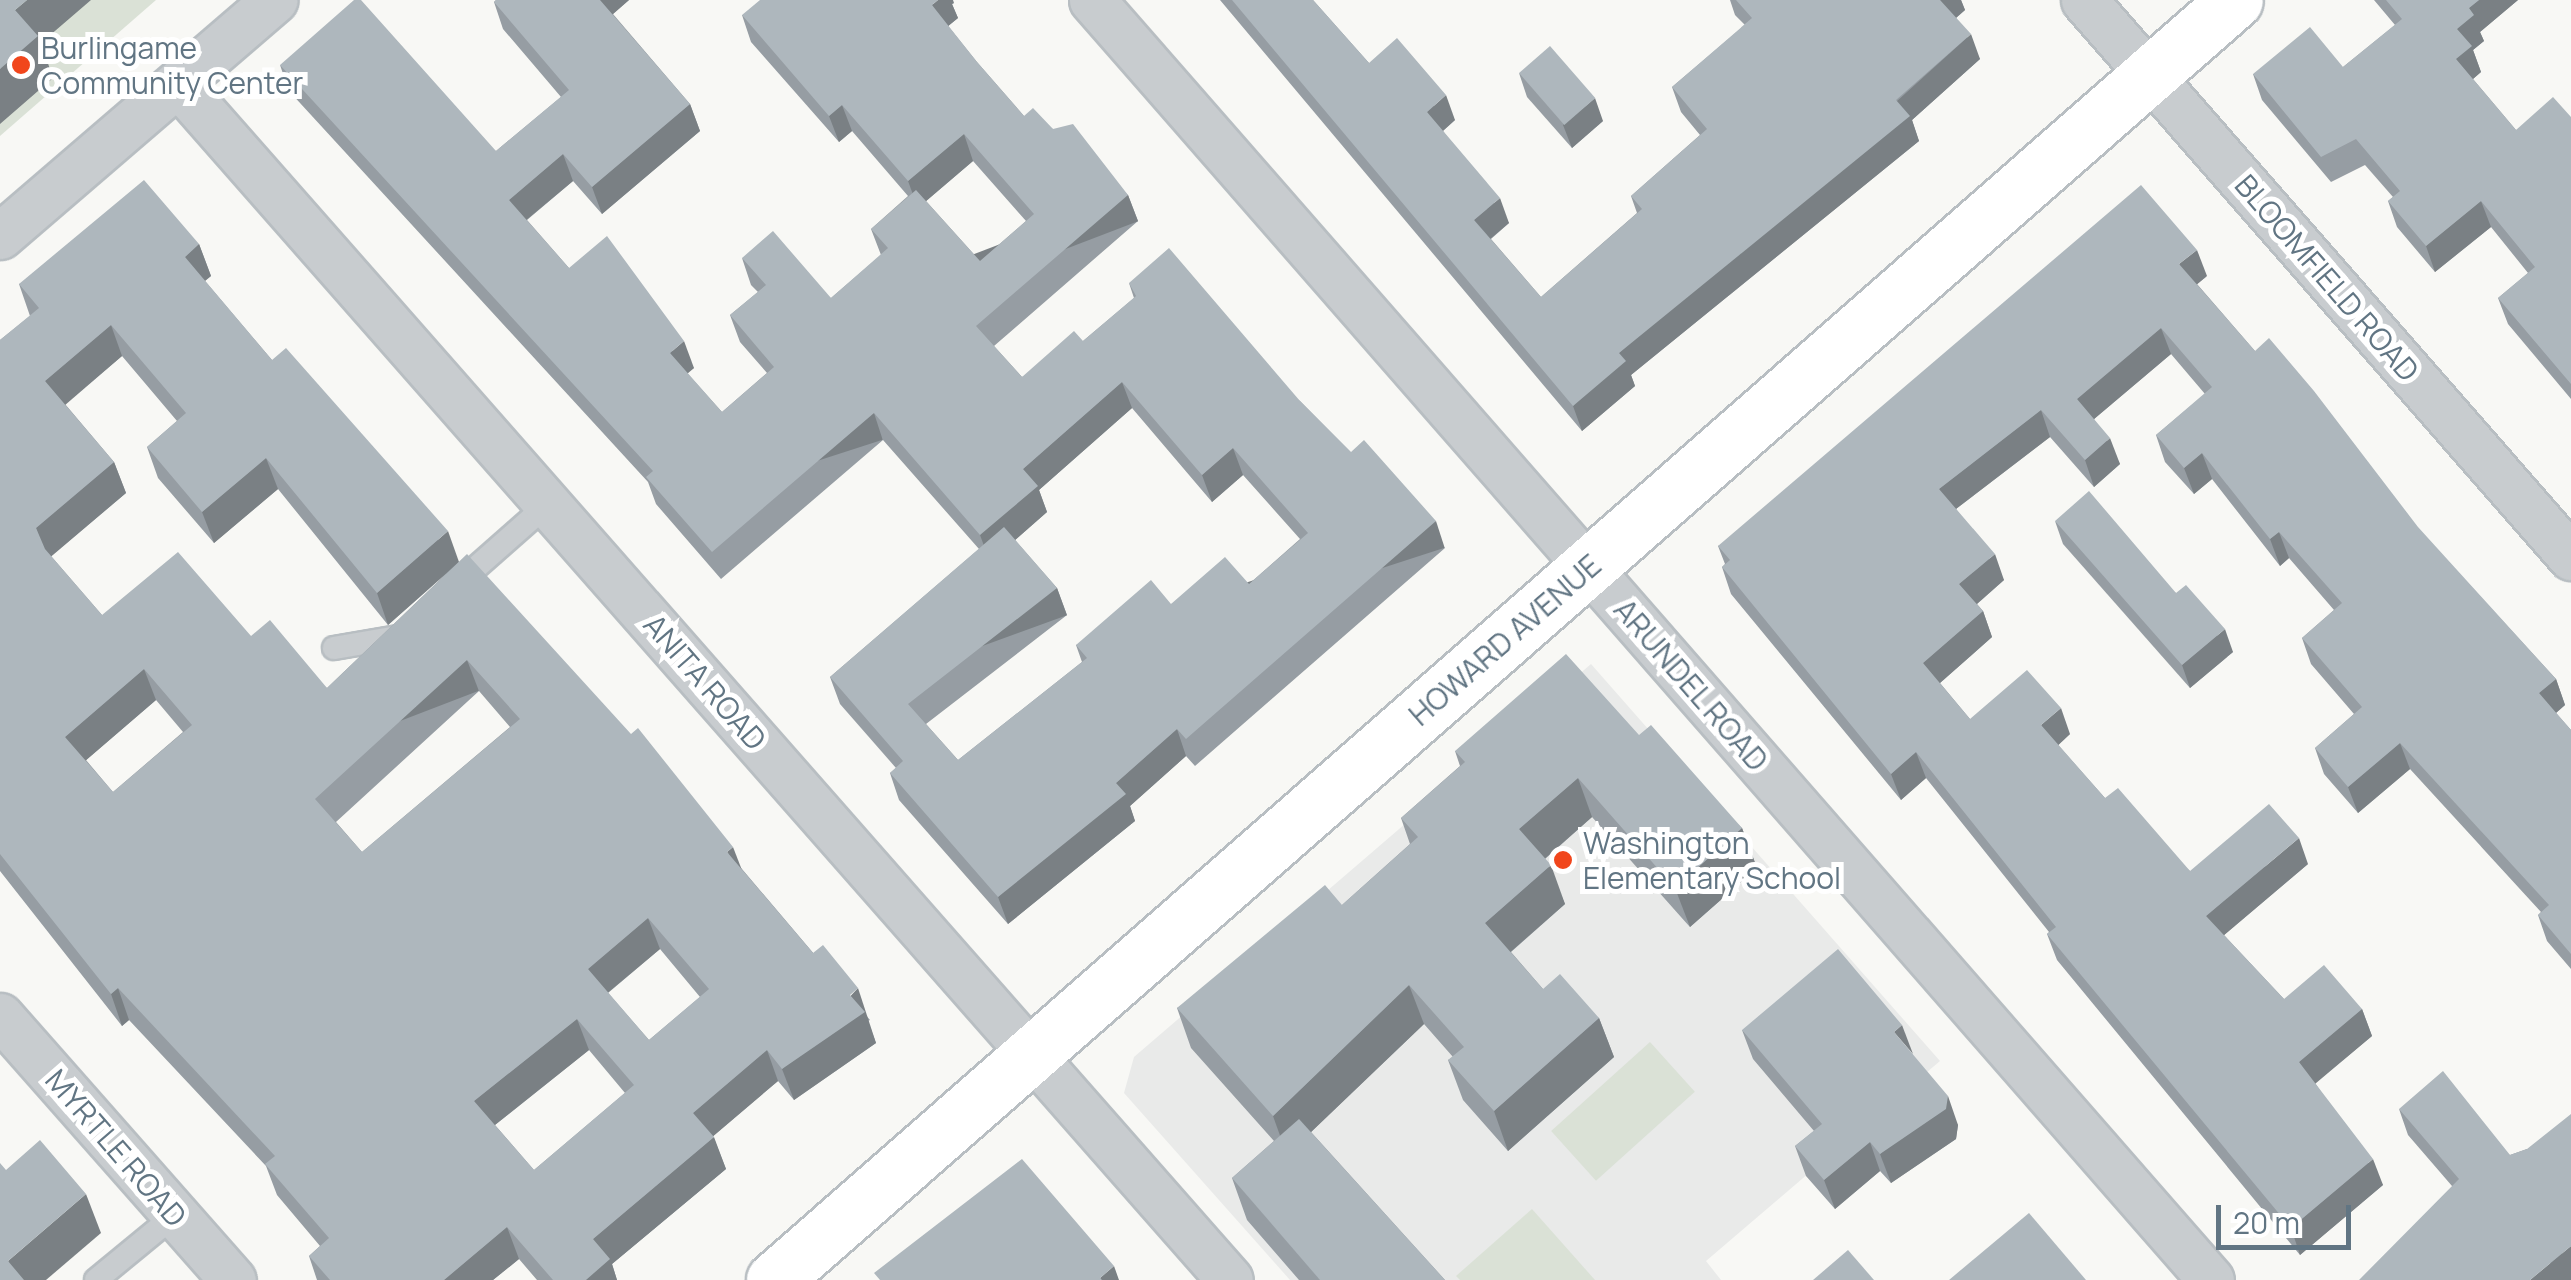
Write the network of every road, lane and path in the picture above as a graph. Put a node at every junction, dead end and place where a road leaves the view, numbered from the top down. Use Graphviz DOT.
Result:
graph roads {
  1 [pos="274,0"];
  2 [pos="1092,0"];
  3 [pos="2084,0"];
  4 [pos="2235,0"];
  5 [pos="2149,75"];
  6 [pos="178,84"];
  7 [pos="0,236"];
  8 [pos="548,504"];
  9 [pos="2571,557"];
  10 [pos="1588,568"];
  11 [pos="334,648"];
  12 [pos="0,1016"];
  13 [pos="1032,1053"];
  14 [pos="175,1215"];
  15 [pos="96,1280"];
  16 [pos="233,1280"];
  17 [pos="774,1280"];
  18 [pos="1230,1280"];
  19 [pos="2211,1280"];
  1 -- 6 [label="street"];
  2 -- 10 [label="street, ARUNDEL ROAD"];
  3 -- 5 [label="street, BLOOMFIELD ROAD"];
  4 -- 5 [label="street, HOWARD AVENUE"];
  5 -- 9 [label="street, BLOOMFIELD ROAD"];
  5 -- 10 [label="street, HOWARD AVENUE"];
  6 -- 7 [label="street"];
  6 -- 8 [label="street, ANITA ROAD"];
  8 -- 11 [label="lane"];
  8 -- 13 [label="street, ANITA ROAD"];
  10 -- 13 [label="street, HOWARD AVENUE"];
  10 -- 19 [label="street, ARUNDEL ROAD"];
  12 -- 14 [label="street, MYRTLE ROAD"];
  13 -- 17 [label="street, HOWARD AVENUE"];
  13 -- 18 [label="street, ANITA ROAD"];
  14 -- 15 [label="lane"];
  14 -- 16 [label="street, MYRTLE ROAD"];
}
